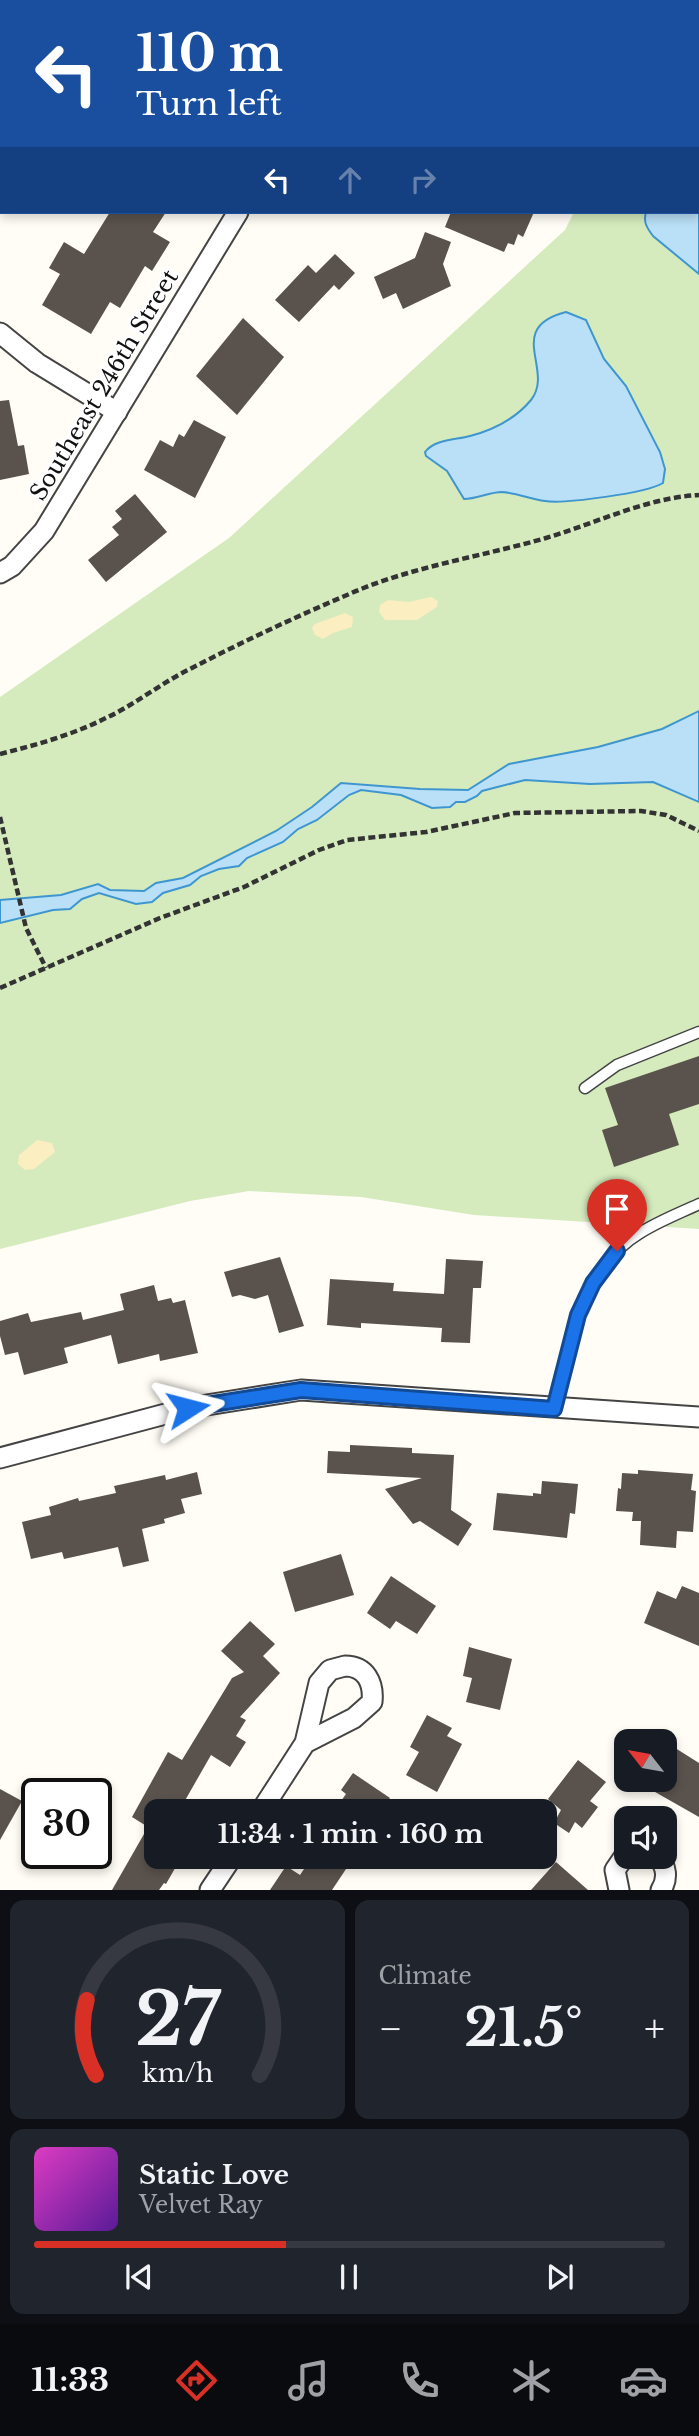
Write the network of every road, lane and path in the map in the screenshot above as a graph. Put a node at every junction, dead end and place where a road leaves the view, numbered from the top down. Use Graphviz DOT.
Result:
graph roads {
  1 [pos="237,214"];
  2 [pos="0,333"];
  3 [pos="117,412"];
  4 [pos="699,495"];
  5 [pos="0,573"];
  6 [pos="2,755"];
  7 [pos="0,817"];
  8 [pos="699,831"];
  9 [pos="46,968"];
  10 [pos="0,988"];
  11 [pos="699,1032"];
  12 [pos="585,1088"];
  13 [pos="699,1204"];
  14 [pos="554,1409"];
  15 [pos="699,1417"];
  16 [pos="0,1458"];
  17 [pos="306,1743"];
  18 [pos="269,1799"];
  19 [pos="224,1869"];
  20 [pos="616,1869"];
  21 [pos="664,1869"];
  22 [pos="210,1890"];
  23 [pos="619,1890"];
  24 [pos="661,1890"];
  1 -- 3 [label="street, Southeast 246th Street"];
  2 -- 3 [label="street"];
  3 -- 5 [label="street, Southeast 246th Street"];
  4 -- 6 [label="path"];
  7 -- 9 [label="path"];
  8 -- 9 [label="path"];
  9 -- 10 [label="path"];
  11 -- 12 [label="lane"];
  13 -- 14 [label="lane"];
  14 -- 15 [label="street"];
  14 -- 16 [label="street"];
  17 -- 18 [label="street"];
  19 -- 22 [label="street"];
  20 -- 23 [label="street"];
  21 -- 24 [label="street"];
}
